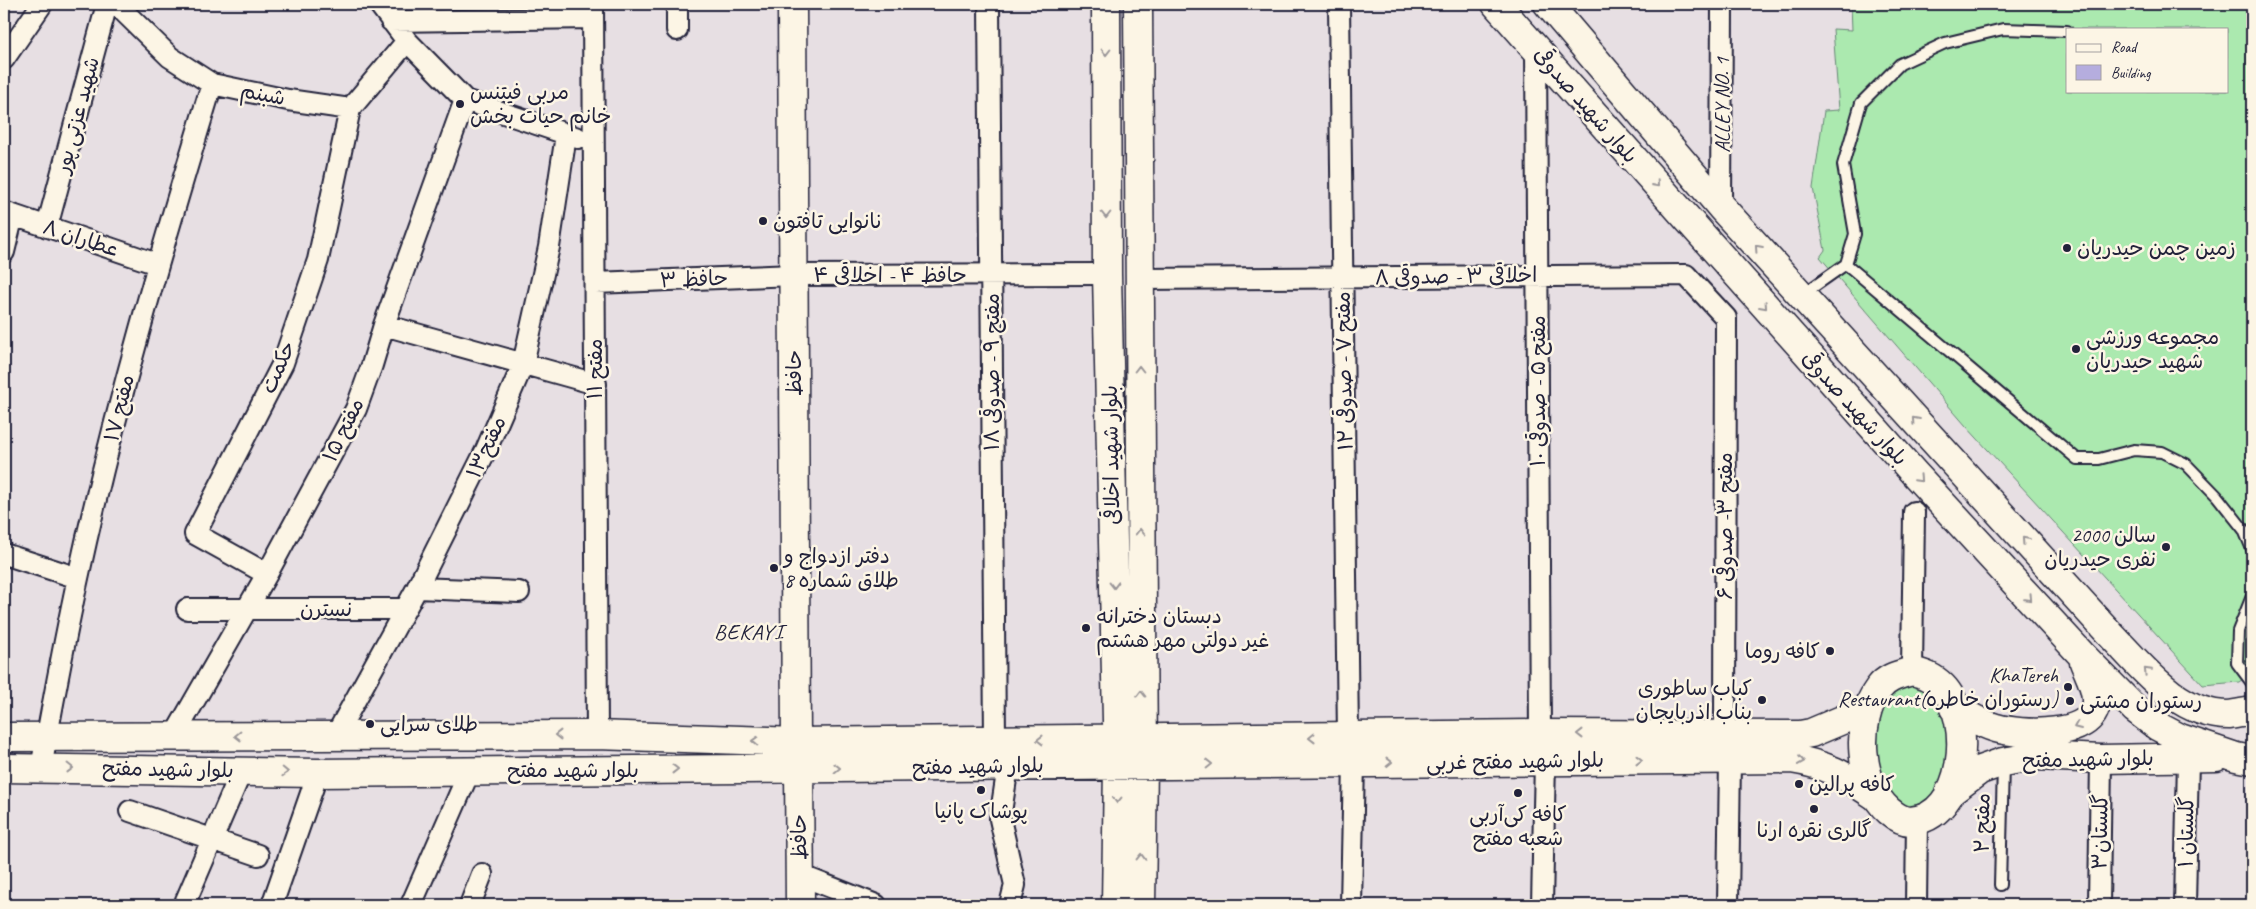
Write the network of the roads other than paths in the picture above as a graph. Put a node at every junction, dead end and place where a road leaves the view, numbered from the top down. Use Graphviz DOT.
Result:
graph roads {
  1 [pos="42,4"];
  2 [pos="106,4"];
  3 [pos="116,4"];
  4 [pos="379,4"];
  5 [pos="677,4"];
  6 [pos="792,4"];
  7 [pos="988,4"];
  8 [pos="1106,4"];
  9 [pos="1138,4"];
  10 [pos="1339,4"];
  11 [pos="1496,4"];
  12 [pos="1548,4"];
  13 [pos="1722,4"];
  14 [pos="593,11"];
  15 [pos="391,21"];
  16 [pos="677,30"];
  17 [pos="2066,31"];
  18 [pos="407,41"];
  19 [pos="1536,48"];
  20 [pos="7,50"];
  21 [pos="212,84"];
  22 [pos="465,100"];
  23 [pos="350,109"];
  24 [pos="566,135"];
  25 [pos="594,143"];
  26 [pos="1721,207"];
  27 [pos="8,214"];
  28 [pos="47,227"];
  29 [pos="4,252"];
  30 [pos="157,264"];
  31 [pos="1846,264"];
  32 [pos="991,274"];
  33 [pos="1106,274"];
  34 [pos="794,275"];
  35 [pos="1538,275"];
  36 [pos="1343,277"];
  37 [pos="1138,279"];
  38 [pos="595,283"];
  39 [pos="1802,295"];
  40 [pos="1726,318"];
  41 [pos="384,326"];
  42 [pos="523,364"];
  43 [pos="596,384"];
  44 [pos="1914,512"];
  45 [pos="2252,549"];
  46 [pos="4,554"];
  47 [pos="267,574"];
  48 [pos="78,578"];
  49 [pos="417,588"];
  50 [pos="519,592"];
  51 [pos="2252,596"];
  52 [pos="187,609"];
  53 [pos="405,609"];
  54 [pos="246,610"];
  55 [pos="2081,654"];
  56 [pos="1912,672"];
  57 [pos="2252,683"];
  58 [pos="1954,708"];
  59 [pos="1868,709"];
  60 [pos="2246,718"];
  61 [pos="1540,734"];
  62 [pos="336,735"];
  63 [pos="597,735"];
  64 [pos="4,736"];
  65 [pos="46,737"];
  66 [pos="173,738"];
  67 [pos="995,740"];
  68 [pos="1727,746"];
  69 [pos="1351,750"];
  70 [pos="1081,752"];
  71 [pos="1130,752"];
  72 [pos="797,755"];
  73 [pos="2188,758"];
  74 [pos="2101,759"];
  75 [pos="2244,759"];
  76 [pos="1545,760"];
  77 [pos="2003,762"];
  78 [pos="1008,766"];
  79 [pos="4,768"];
  80 [pos="41,768"];
  81 [pos="242,770"];
  82 [pos="470,770"];
  83 [pos="318,773"];
  84 [pos="1949,793"];
  85 [pos="1877,798"];
  86 [pos="130,811"];
  87 [pos="1918,819"];
  88 [pos="212,839"];
  89 [pos="258,855"];
  90 [pos="482,874"];
  91 [pos="800,875"];
  92 [pos="2000,885"];
  93 [pos="184,905"];
  94 [pos="272,905"];
  95 [pos="411,905"];
  96 [pos="470,905"];
  97 [pos="800,905"];
  98 [pos="876,905"];
  99 [pos="1010,905"];
  100 [pos="1116,905"];
  101 [pos="1141,905"];
  102 [pos="1351,905"];
  103 [pos="1542,905"];
  104 [pos="1728,905"];
  105 [pos="1916,905"];
  106 [pos="2099,905"];
  107 [pos="2185,905"];
  1 -- 20 [label="street"];
  2 -- 28 [label="street, شهید عزتی پور"];
  3 -- 21 [label="street, شبنم"];
  4 -- 15 [label="street"];
  5 -- 16 [label="street"];
  6 -- 34 [label="main road, حافظ"];
  7 -- 32 [label="street, مفتح ۹ - صدوقی ۱۸"];
  8 -- 33 [label="main road, بلوار شهید اخلاقی, one-way"];
  9 -- 37 [label="main road, بلوار شهید اخلاقی"];
  10 -- 36 [label="street, مفتح ۷ - صدوقی ۱۲"];
  11 -- 19 [label="main road, بلوار شهید صدوقی"];
  12 -- 26 [label="main road, بلوار شهید صدوقی"];
  13 -- 26 [label="street, ALLEY NO. 1"];
  14 -- 15 [label="street"];
  14 -- 25 [label="street, مفتح ۱۱"];
  15 -- 18 [label="street"];
  17 -- 31 [label="lane"];
  18 -- 22 [label="street"];
  18 -- 23 [label="street"];
  19 -- 35 [label="street, مفتح ۵ - صدوقی ۱۰"];
  19 -- 55 [label="main road, بلوار شهید صدوقی, one-way"];
  21 -- 23 [label="street, شبنم"];
  21 -- 30 [label="street, مفتح ۱۷"];
  22 -- 24 [label="street"];
  22 -- 41 [label="street, مفتح ۱۵"];
  23 -- 47 [label="street, حکمت"];
  24 -- 25 [label="street"];
  24 -- 42 [label="street, مفتح۱۳"];
  25 -- 38 [label="street, مفتح ۱۱"];
  39 -- 26 [label="main road, بلوار شهید صدوقی, one-way"];
  27 -- 28 [label="street, عطاران ۸"];
  27 -- 29 [label="street"];
  28 -- 30 [label="street, عطاران ۸"];
  30 -- 48 [label="street, مفتح ۱۷"];
  31 -- 39 [label="lane"];
  31 -- 45 [label="lane"];
  32 -- 33 [label="street, حافظ ۴ - اخلاقی ۴"];
  32 -- 34 [label="street, حافظ ۴ - اخلاقی ۴"];
  32 -- 67 [label="street, مفتح ۹ - صدوقی ۱۸"];
  33 -- 71 [label="main road, بلوار شهید اخلاقی, one-way"];
  34 -- 38 [label="street, حافظ ۳"];
  34 -- 72 [label="main road, حافظ"];
  35 -- 36 [label="street, اخلاقی ۳ - صدوقی ۸"];
  35 -- 40 [label="street, اخلاقی ۳ - صدوقی ۸"];
  35 -- 61 [label="street, مفتح ۵ - صدوقی ۱۰"];
  36 -- 37 [label="street, اخلاقی ۳ - صدوقی ۸"];
  36 -- 69 [label="street, مفتح ۷ - صدوقی ۱۲"];
  71 -- 37 [label="main road, بلوار شهید اخلاقی, one-way"];
  38 -- 43 [label="street, مفتح ۱۱"];
  60 -- 39 [label="main road, بلوار شهید صدوقی, one-way"];
  40 -- 68 [label="street, مفتح ۳- صدوقی ۶"];
  41 -- 42 [label="street"];
  41 -- 47 [label="street, مفتح ۱۵"];
  42 -- 43 [label="street"];
  42 -- 49 [label="street, مفتح۱۳"];
  43 -- 63 [label="street, مفتح ۱۱"];
  44 -- 56 [label="street"];
  46 -- 48 [label="street"];
  47 -- 54 [label="street, مفتح ۱۵"];
  48 -- 65 [label="street, مفتح ۱۷"];
  49 -- 50 [label="street"];
  49 -- 53 [label="street, مفتح۱۳"];
  51 -- 57 [label="lane"];
  52 -- 54 [label="street, نسترن"];
  53 -- 54 [label="street, نسترن"];
  53 -- 62 [label="street, مفتح۱۳"];
  54 -- 66 [label="street, مفتح ۱۵"];
  55 -- 58 [label="main road, بلوار شهید مفتح, one-way"];
  55 -- 75 [label="main road, بلوار شهید صدوقی"];
  56 -- 58 [label="main road"];
  56 -- 59 [label="main road"];
  58 -- 84 [label="main road"];
  59 -- 68 [label="main road, بلوار شهید مفتح غربی"];
  59 -- 85 [label="main road"];
  68 -- 61 [label="main road, بلوار شهید مفتح غربی, one-way"];
  61 -- 69 [label="main road, بلوار شهید مفتح غربی"];
  63 -- 62 [label="main road, بلوار شهید مفتح, one-way"];
  62 -- 66 [label="main road, بلوار شهید مفتح, one-way"];
  72 -- 63 [label="main road, بلوار شهید مفتح, one-way"];
  64 -- 65 [label="main road, بلوار شهید مفتح"];
  65 -- 66 [label="main road, بلوار شهید مفتح"];
  65 -- 80 [label="street, مفتح ۱۷"];
  70 -- 67 [label="main road, بلوار شهید مفتح, one-way"];
  67 -- 72 [label="main road, بلوار شهید مفتح"];
  76 -- 68 [label="main road, بلوار شهید مفتح غربی, one-way"];
  68 -- 85 [label="main road, بلوار شهید مفتح غربی, one-way"];
  68 -- 104 [label="street, مفتح ۳- صدوقی ۶"];
  69 -- 71 [label="main road, بلوار شهید مفتح غربی"];
  69 -- 76 [label="main road, بلوار شهید مفتح غربی, one-way"];
  69 -- 102 [label="street, مفتح ۷ - صدوقی ۱۲"];
  70 -- 71 [label="main road, بلوار شهید مفتح"];
  70 -- 78 [label="main road, بلوار شهید مفتح"];
  71 -- 100 [label="main road, بلوار شهید اخلاقی, one-way"];
  101 -- 71 [label="main road, بلوار شهید اخلاقی, one-way"];
  72 -- 78 [label="main road, بلوار شهید مفتح, one-way"];
  82 -- 72 [label="main road, بلوار شهید مفتح, one-way"];
  72 -- 91 [label="main road, حافظ"];
  73 -- 74 [label="main road, بلوار شهید مفتح"];
  73 -- 75 [label="main road, بلوار شهید مفتح"];
  73 -- 107 [label="street, گلستان ۱"];
  74 -- 77 [label="main road, بلوار شهید مفتح"];
  74 -- 106 [label="street, گلستان۳"];
  76 -- 103 [label="street"];
  77 -- 84 [label="main road, بلوار شهید مفتح"];
  77 -- 92 [label="lane, مفتح ۲"];
  78 -- 99 [label="street"];
  79 -- 80 [label="main road, بلوار شهید مفتح"];
  80 -- 81 [label="main road, بلوار شهید مفتح, one-way"];
  81 -- 83 [label="main road, بلوار شهید مفتح, one-way"];
  81 -- 88 [label="street"];
  82 -- 83 [label="main road, بلوار شهید مفتح"];
  82 -- 95 [label="street"];
  83 -- 94 [label="street"];
  84 -- 87 [label="main road"];
  85 -- 87 [label="main road"];
  86 -- 88 [label="street"];
  87 -- 105 [label="street"];
  88 -- 89 [label="street"];
  88 -- 93 [label="street"];
  90 -- 96 [label="street"];
  91 -- 97 [label="main road, حافظ"];
  91 -- 98 [label="street"];
}
